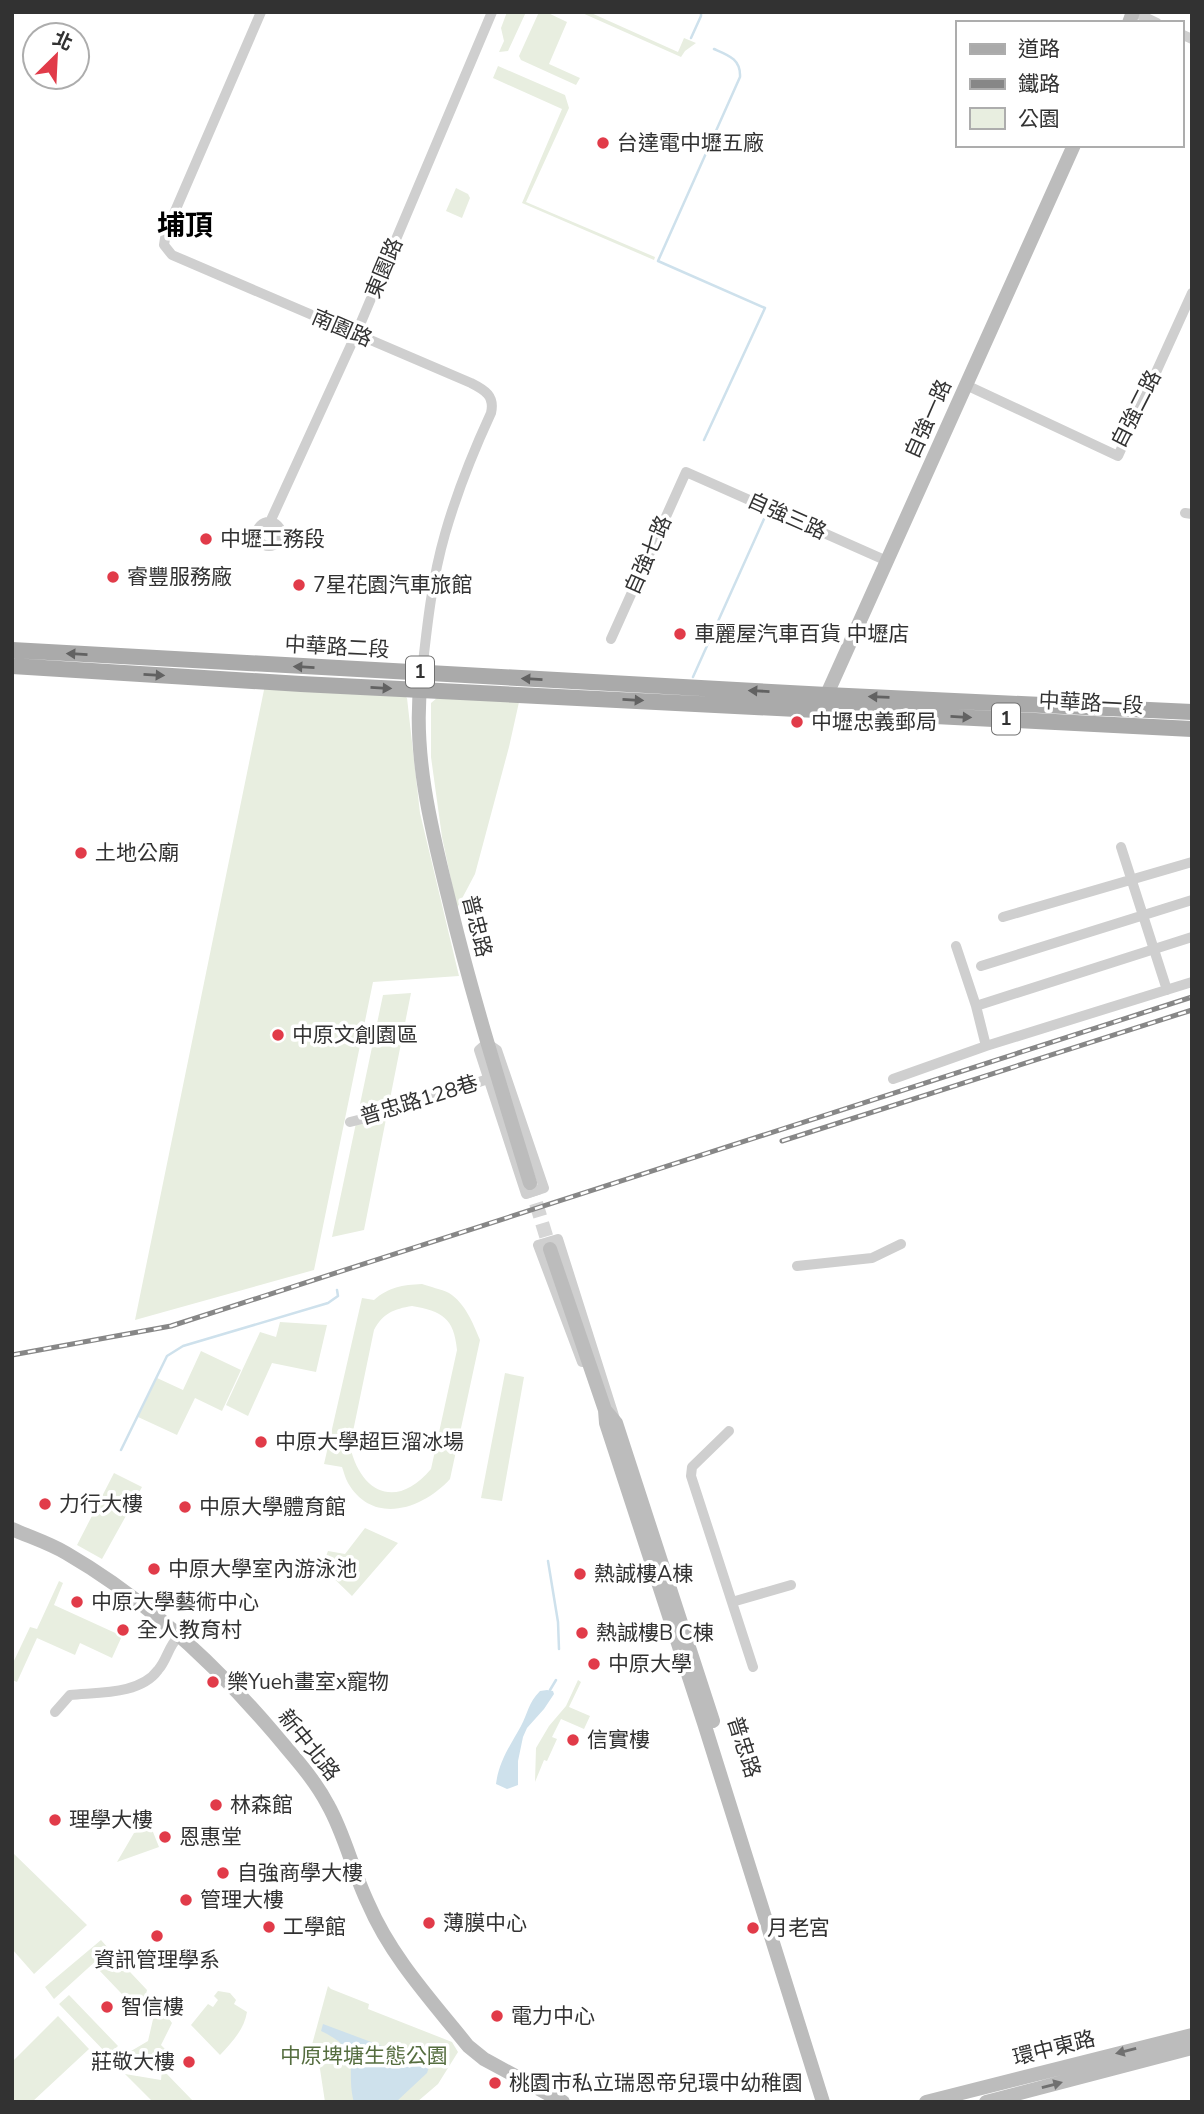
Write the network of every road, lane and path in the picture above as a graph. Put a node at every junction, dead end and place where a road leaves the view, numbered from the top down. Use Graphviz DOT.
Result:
graph roads {
  1 [pos="261,12"];
  2 [pos="492,12"];
  3 [pos="1134,12"];
  4 [pos="1153,21"];
  5 [pos="1073,147"];
  6 [pos="1192,293"];
  7 [pos="356,334"];
  8 [pos="966,385"];
  9 [pos="685,472"];
  10 [pos="270,522"];
  11 [pos="887,561"];
  12 [pos="611,639"];
  13 [pos="12,650"];
  14 [pos="12,666"];
  15 [pos="422,672"];
  16 [pos="420,690"];
  17 [pos="823,702"];
  18 [pos="1192,712"];
  19 [pos="1192,729"];
  20 [pos="1121,847"];
  21 [pos="1192,862"];
  22 [pos="1131,880"];
  23 [pos="1192,900"];
  24 [pos="1143,915"];
  25 [pos="1003,917"];
  26 [pos="1192,937"];
  27 [pos="956,946"];
  28 [pos="1154,949"];
  29 [pos="981,966"];
  30 [pos="1192,982"];
  31 [pos="1167,990"];
  32 [pos="976,1006"];
  33 [pos="487,1043"];
  34 [pos="986,1046"];
  35 [pos="488,1079"];
  36 [pos="893,1079"];
  37 [pos="350,1122"];
  38 [pos="530,1183"];
  39 [pos="901,1244"];
  40 [pos="550,1249"];
  41 [pos="797,1266"];
  42 [pos="609,1418"];
  43 [pos="729,1432"];
  44 [pos="12,1529"];
  45 [pos="791,1585"];
  46 [pos="732,1602"];
  47 [pos="178,1637"];
  48 [pos="753,1667"];
  49 [pos="55,1712"];
  50 [pos="1192,2035"];
  51 [pos="1192,2048"];
  52 [pos="563,2102"];
  53 [pos="823,2102"];
  54 [pos="833,2102"];
  55 [pos="926,2102"];
  56 [pos="986,2102"];
  1 -- 7 [label="street, 南園路"];
  2 -- 7 [label="street, 東園路"];
  3 -- 4 [label="street"];
  5 -- 8 [label="street, 自強一路"];
  6 -- 8 [label="street, 自強二路"];
  7 -- 10 [label="street, 東園路"];
  7 -- 15 [label="street, 南園路"];
  8 -- 11 [label="street, 自強一路"];
  9 -- 11 [label="street, 自強三路"];
  9 -- 12 [label="street, 自強七路"];
  11 -- 17 [label="street, 自強一路"];
  15 -- 13 [label="main road, 中華路二段 / 1, one-way"];
  14 -- 16 [label="main road, 中華路二段 / 1, one-way"];
  15 -- 16 [label="street, 普忠路"];
  17 -- 15 [label="main road, 中華路二段 / 1, one-way"];
  16 -- 17 [label="main road, 中華路二段 / 1, one-way"];
  16 -- 33 [label="street, 普忠路"];
  18 -- 17 [label="main road, 中華路一段 / 1, one-way"];
  17 -- 19 [label="main road, 中華路一段 / 1, one-way"];
  20 -- 22 [label="street"];
  21 -- 22 [label="street"];
  22 -- 24 [label="street"];
  22 -- 25 [label="street"];
  23 -- 24 [label="street"];
  24 -- 28 [label="street"];
  24 -- 29 [label="street"];
  26 -- 28 [label="street"];
  27 -- 32 [label="street"];
  28 -- 31 [label="street"];
  28 -- 32 [label="street"];
  30 -- 31 [label="street"];
  31 -- 34 [label="street"];
  32 -- 34 [label="street"];
  33 -- 35 [label="street"];
  33 -- 35 [label="street"];
  33 -- 38 [label="street, 普忠路"];
  34 -- 36 [label="street"];
  35 -- 37 [label="street, 普忠路128巷"];
  39 -- 41 [label="street"];
  40 -- 42 [label="street, 普忠路"];
  42 -- 42 [label="street"];
  42 -- 53 [label="street, 普忠路"];
  42 -- 54 [label="street, 普忠路"];
  43 -- 46 [label="street"];
  44 -- 47 [label="street, 新中北路"];
  45 -- 46 [label="street"];
  46 -- 48 [label="street"];
  47 -- 49 [label="street"];
  47 -- 52 [label="street, 新中北路"];
  50 -- 55 [label="street, 環中東路, one-way"];
  56 -- 51 [label="street, 環中東路, one-way"];
}
